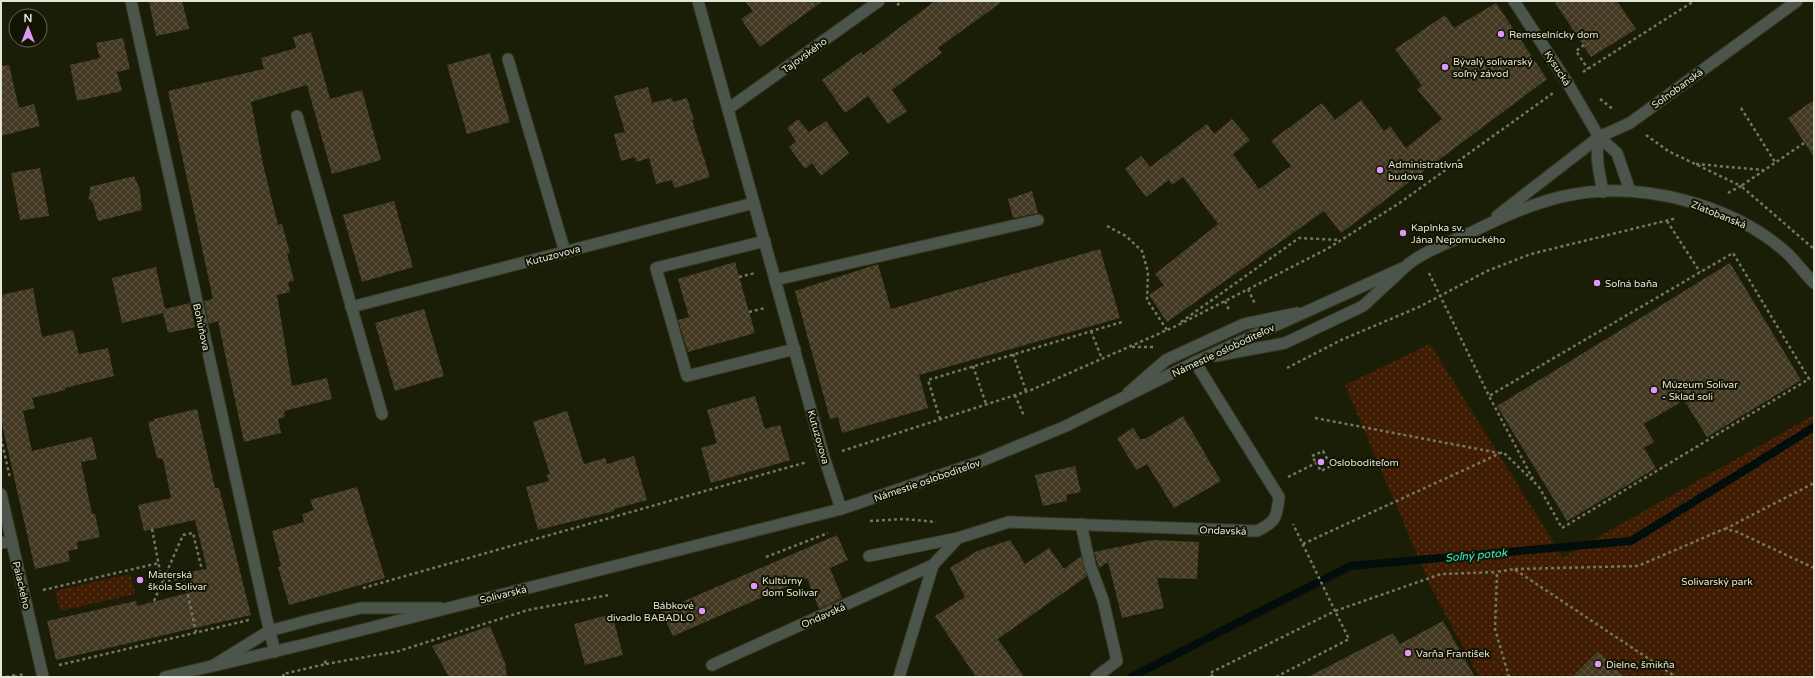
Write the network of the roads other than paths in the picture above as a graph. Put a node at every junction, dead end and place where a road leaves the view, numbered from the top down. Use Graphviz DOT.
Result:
graph roads {
  1 [pos="131,1"];
  2 [pos="698,1"];
  3 [pos="879,1"];
  4 [pos="1514,1"];
  5 [pos="1797,1"];
  6 [pos="508,59"];
  7 [pos="728,109"];
  8 [pos="297,116"];
  9 [pos="1599,137"];
  10 [pos="1630,190"];
  11 [pos="1603,192"];
  12 [pos="754,203"];
  13 [pos="1038,220"];
  14 [pos="1487,224"];
  15 [pos="765,241"];
  16 [pos="565,252"];
  17 [pos="1405,267"];
  18 [pos="775,280"];
  19 [pos="1814,283"];
  20 [pos="351,307"];
  21 [pos="1308,311"];
  22 [pos="794,349"];
  23 [pos="1206,357"];
  24 [pos="1195,362"];
  25 [pos="1121,399"];
  26 [pos="382,414"];
  27 [pos="1,494"];
  28 [pos="841,509"];
  29 [pos="1080,524"];
  30 [pos="958,538"];
  31 [pos="6,542"];
  32 [pos="869,556"];
  33 [pos="933,565"];
  34 [pos="447,608"];
  35 [pos="269,631"];
  36 [pos="275,652"];
  37 [pos="712,665"];
  38 [pos="212,666"];
  39 [pos="42,673"];
  40 [pos="165,677"];
  41 [pos="899,677"];
  42 [pos="1096,677"];
  1 -- 35 [label="street, Bohúňova"];
  2 -- 7 [label="street, Kutuzovova"];
  3 -- 7 [label="street, Tajovského"];
  4 -- 9 [label="street, Kysucká"];
  5 -- 9 [label="street, Soľnobanská"];
  6 -- 16 [label="street"];
  7 -- 12 [label="street, Kutuzovova"];
  8 -- 20 [label="street"];
  9 -- 10 [label="street, Kysucká"];
  9 -- 11 [label="street"];
  9 -- 14 [label="street, Soľnobanská"];
  10 -- 11 [label="street, Zlatobanská"];
  10 -- 19 [label="street, Zlatobanská"];
  11 -- 14 [label="street, Námestie osloboditeľov"];
  12 -- 15 [label="street, Kutuzovova"];
  12 -- 16 [label="street, Kutuzovova"];
  13 -- 18 [label="street"];
  14 -- 17 [label="street, Námestie osloboditeľov"];
  15 -- 18 [label="street, Kutuzovova"];
  15 -- 22 [label="street"];
  16 -- 20 [label="street, Kutuzovova"];
  17 -- 21 [label="street, Námestie osloboditeľov"];
  17 -- 23 [label="street"];
  18 -- 22 [label="street, Kutuzovova"];
  20 -- 26 [label="street"];
  21 -- 23 [label="street, Námestie osloboditeľov"];
  21 -- 25 [label="street"];
  22 -- 28 [label="street, Kutuzovova"];
  23 -- 24 [label="street, Námestie osloboditeľov"];
  24 -- 25 [label="street, Námestie osloboditeľov"];
  24 -- 29 [label="street, Ondavská"];
  25 -- 28 [label="street, Námestie osloboditeľov"];
  27 -- 31 [label="street, Palackého"];
  28 -- 34 [label="street, Solivarská"];
  29 -- 30 [label="street, Ondavská"];
  29 -- 42 [label="street"];
  30 -- 32 [label="street"];
  30 -- 33 [label="street, Ondavská"];
  31 -- 39 [label="street, Palackého"];
  33 -- 37 [label="street, Ondavská"];
  33 -- 41 [label="street, Ondavská"];
  34 -- 35 [label="street"];
  34 -- 36 [label="street, Solivarská"];
  35 -- 36 [label="street, Bohúňova"];
  35 -- 38 [label="street"];
  36 -- 38 [label="street, Solivarská"];
  38 -- 40 [label="street, Solivarská"];
}
